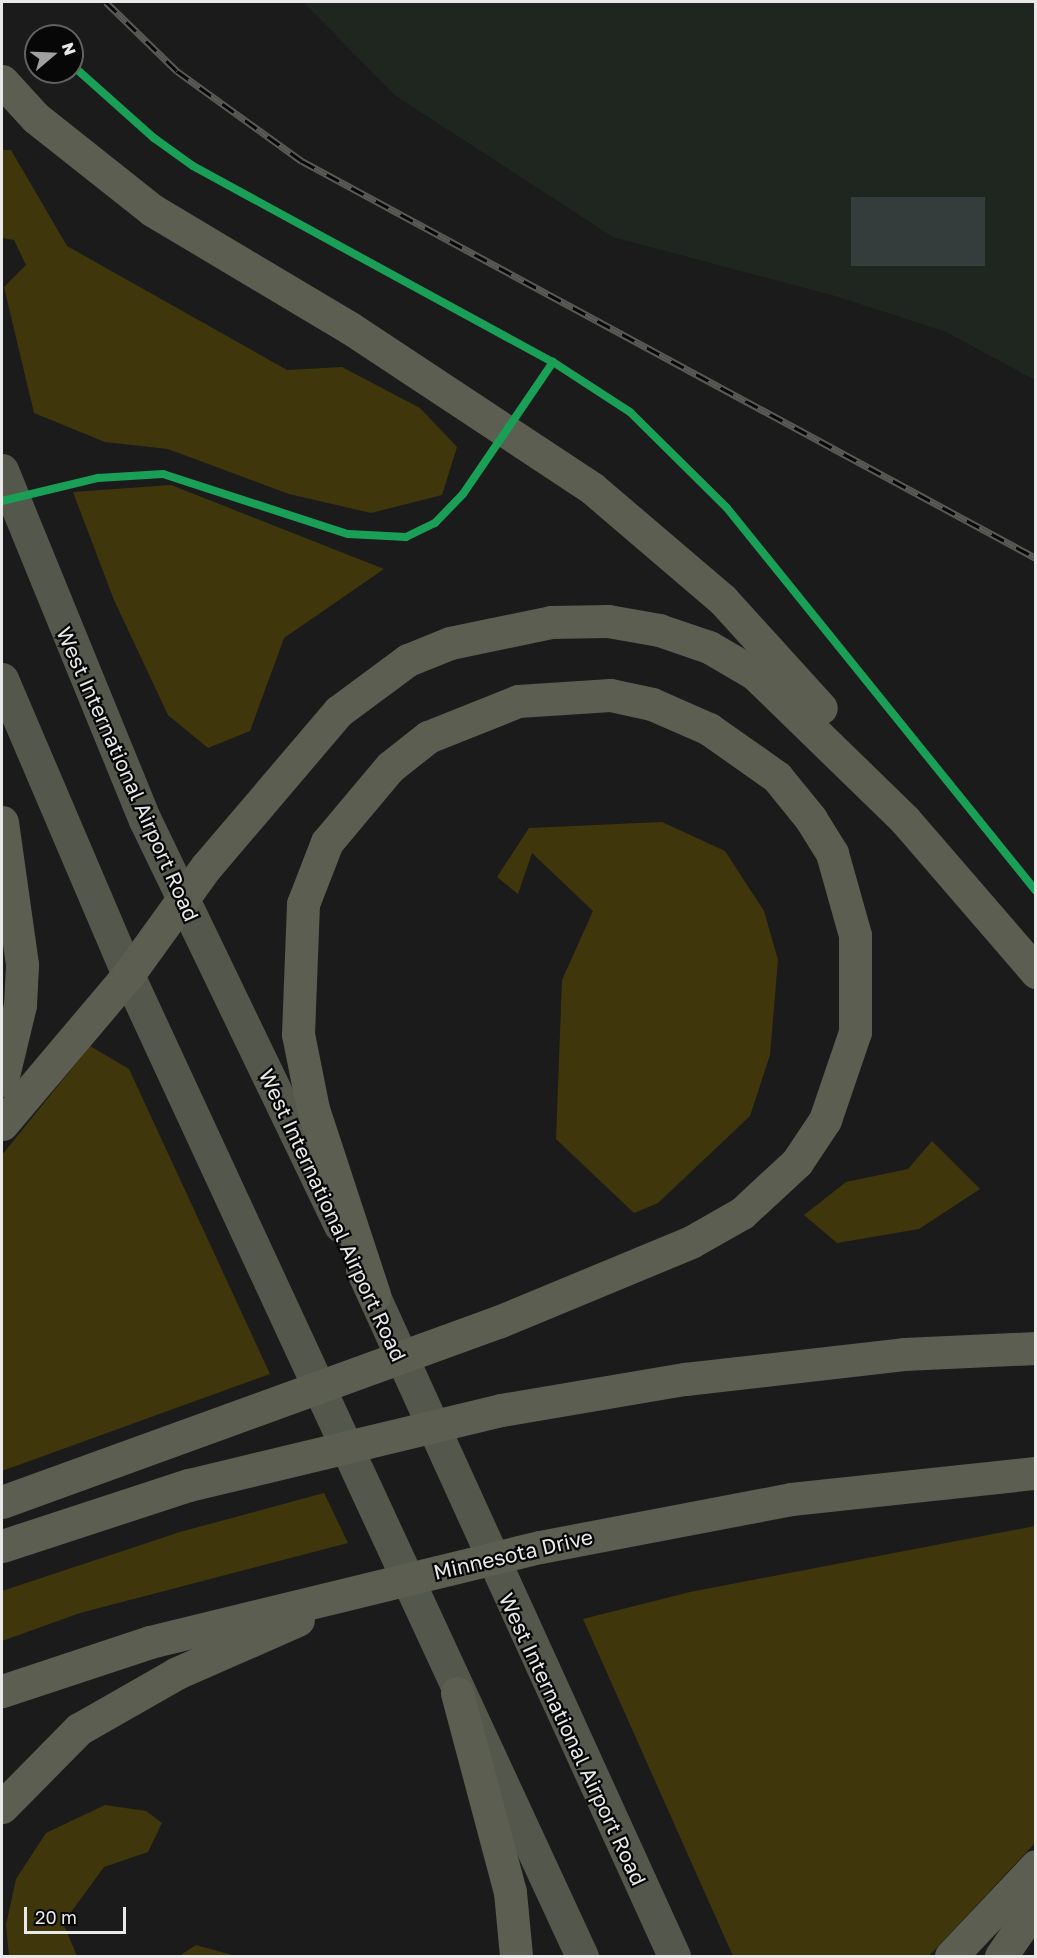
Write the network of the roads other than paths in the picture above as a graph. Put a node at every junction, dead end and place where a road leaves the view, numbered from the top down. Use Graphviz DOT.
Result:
graph roads {
  1 [pos="2,81"];
  2 [pos="2,470"];
  3 [pos="2,679"];
  4 [pos="905,820"];
  5 [pos="2,822"];
  6 [pos="183,902"];
  7 [pos="1035,972"];
  8 [pos="128,975"];
  9 [pos="2,1080"];
  10 [pos="2,1124"];
  11 [pos="374,1295"];
  12 [pos="1035,1348"];
  13 [pos="1035,1473"];
  14 [pos="2,1502"];
  15 [pos="2,1546"];
  16 [pos="382,1584"];
  17 [pos="2,1691"];
  18 [pos="457,1693"];
  19 [pos="2,1807"];
  20 [pos="1035,1866"];
  21 [pos="1035,1905"];
  22 [pos="516,1956"];
  23 [pos="582,1956"];
  24 [pos="674,1956"];
  25 [pos="951,1956"];
  26 [pos="1001,1956"];
  1 -- 4 [label="highway"];
  2 -- 6 [label="main road, West International Airport Road"];
  3 -- 8 [label="main road"];
  4 -- 6 [label="highway"];
  4 -- 7 [label="highway"];
  5 -- 9 [label="highway"];
  6 -- 8 [label="highway"];
  6 -- 11 [label="main road, West International Airport Road"];
  8 -- 10 [label="highway"];
  8 -- 18 [label="main road"];
  11 -- 14 [label="highway"];
  11 -- 24 [label="main road, West International Airport Road"];
  12 -- 15 [label="highway"];
  13 -- 16 [label="highway, Minnesota Drive"];
  16 -- 17 [label="highway, Minnesota Drive"];
  16 -- 19 [label="highway"];
  18 -- 22 [label="highway"];
  18 -- 23 [label="main road"];
  20 -- 25 [label="highway"];
  21 -- 26 [label="highway"];
}
